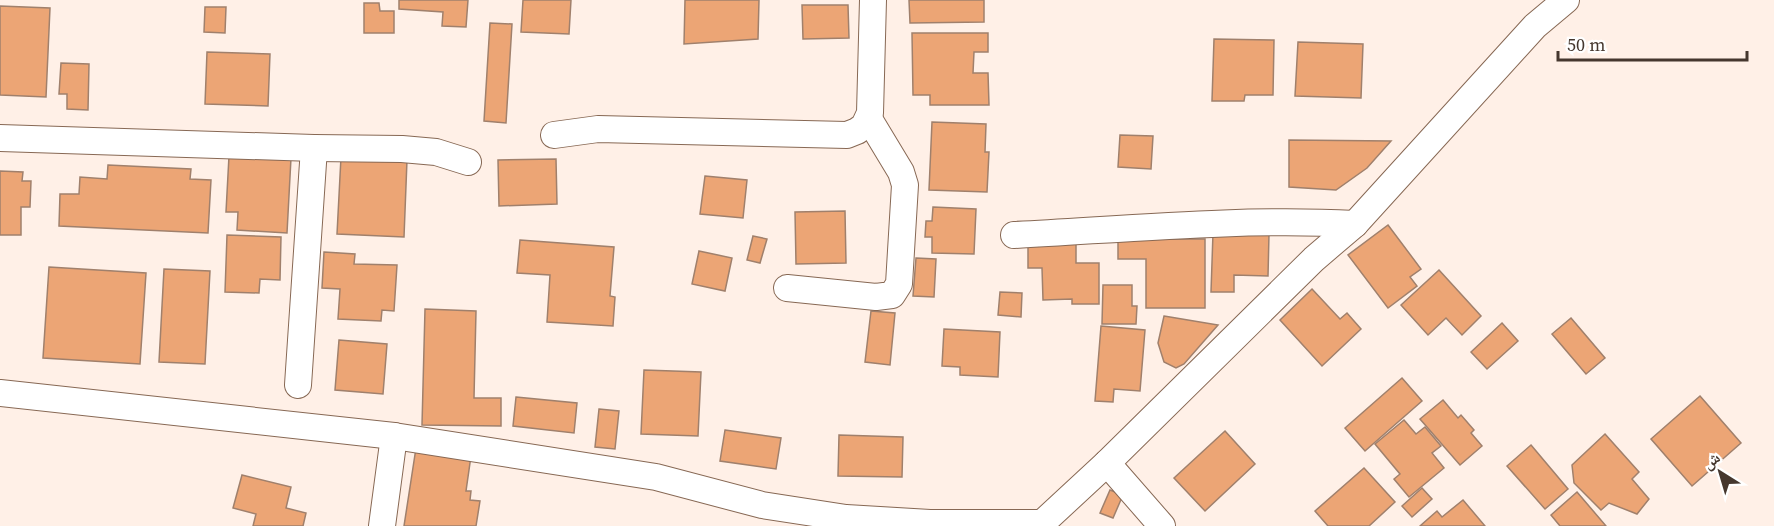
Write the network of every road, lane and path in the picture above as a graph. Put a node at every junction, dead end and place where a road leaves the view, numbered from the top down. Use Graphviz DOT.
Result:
graph roads {
  1 [pos="873,0"];
  2 [pos="1566,0"];
  3 [pos="869,119"];
  4 [pos="554,135"];
  5 [pos="0,138"];
  6 [pos="314,148"];
  7 [pos="468,162"];
  8 [pos="1355,224"];
  9 [pos="1014,235"];
  10 [pos="787,288"];
  11 [pos="298,385"];
  12 [pos="0,393"];
  13 [pos="394,436"];
  14 [pos="1107,463"];
  15 [pos="1040,525"];
  16 [pos="382,526"];
  17 [pos="1162,526"];
  1 -- 3 [label="street"];
  2 -- 8 [label="street"];
  3 -- 4 [label="street"];
  3 -- 10 [label="street"];
  5 -- 6 [label="street"];
  6 -- 7 [label="street"];
  6 -- 11 [label="street"];
  8 -- 9 [label="street"];
  8 -- 14 [label="street"];
  12 -- 13 [label="street"];
  13 -- 15 [label="street"];
  13 -- 16 [label="street"];
  14 -- 15 [label="street"];
  14 -- 17 [label="street"];
}
